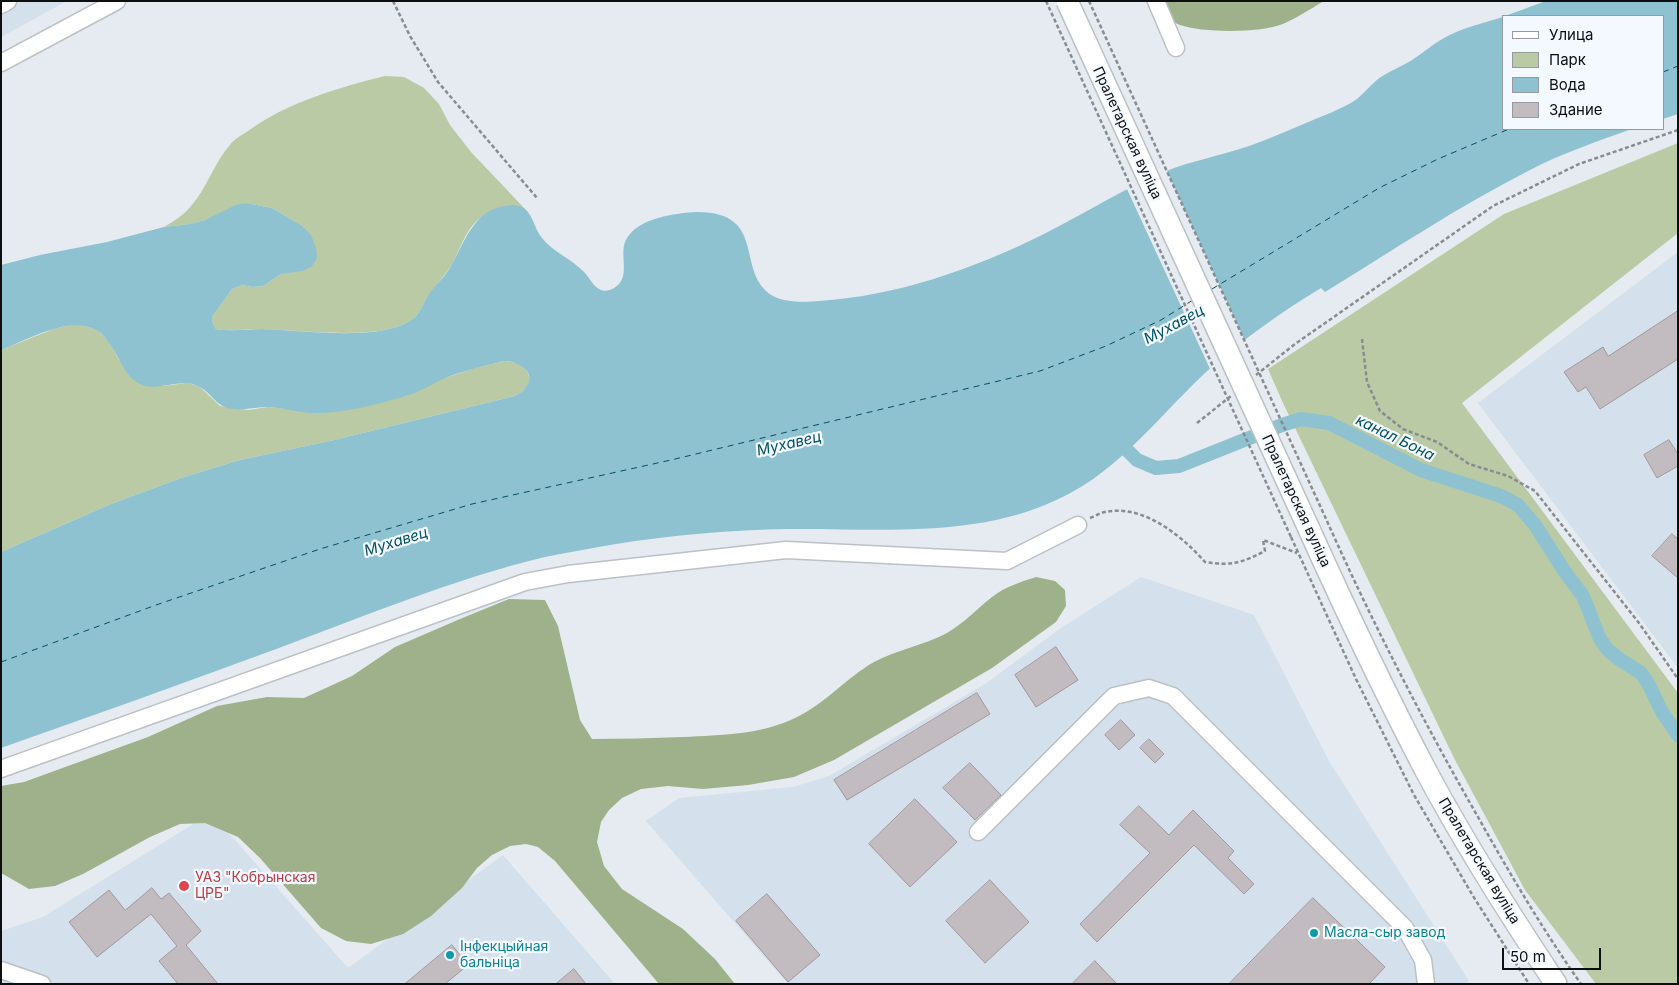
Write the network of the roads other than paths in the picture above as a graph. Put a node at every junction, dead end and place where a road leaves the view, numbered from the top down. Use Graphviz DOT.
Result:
graph roads {
  1 [pos="8,1"];
  2 [pos="116,1"];
  3 [pos="1066,1"];
  4 [pos="1156,1"];
  5 [pos="1,5"];
  6 [pos="1176,48"];
  7 [pos="1,62"];
  8 [pos="1078,525"];
  9 [pos="1,769"];
  10 [pos="978,832"];
  11 [pos="1,970"];
  12 [pos="42,984"];
  13 [pos="1426,984"];
  14 [pos="1556,984"];
  1 -- 5 [label="street"];
  2 -- 7 [label="street"];
  3 -- 14 [label="main road, Пралетарская вуліца, bridge"];
  4 -- 6 [label="street"];
  8 -- 9 [label="street"];
  10 -- 13 [label="street"];
  11 -- 12 [label="street"];
}
